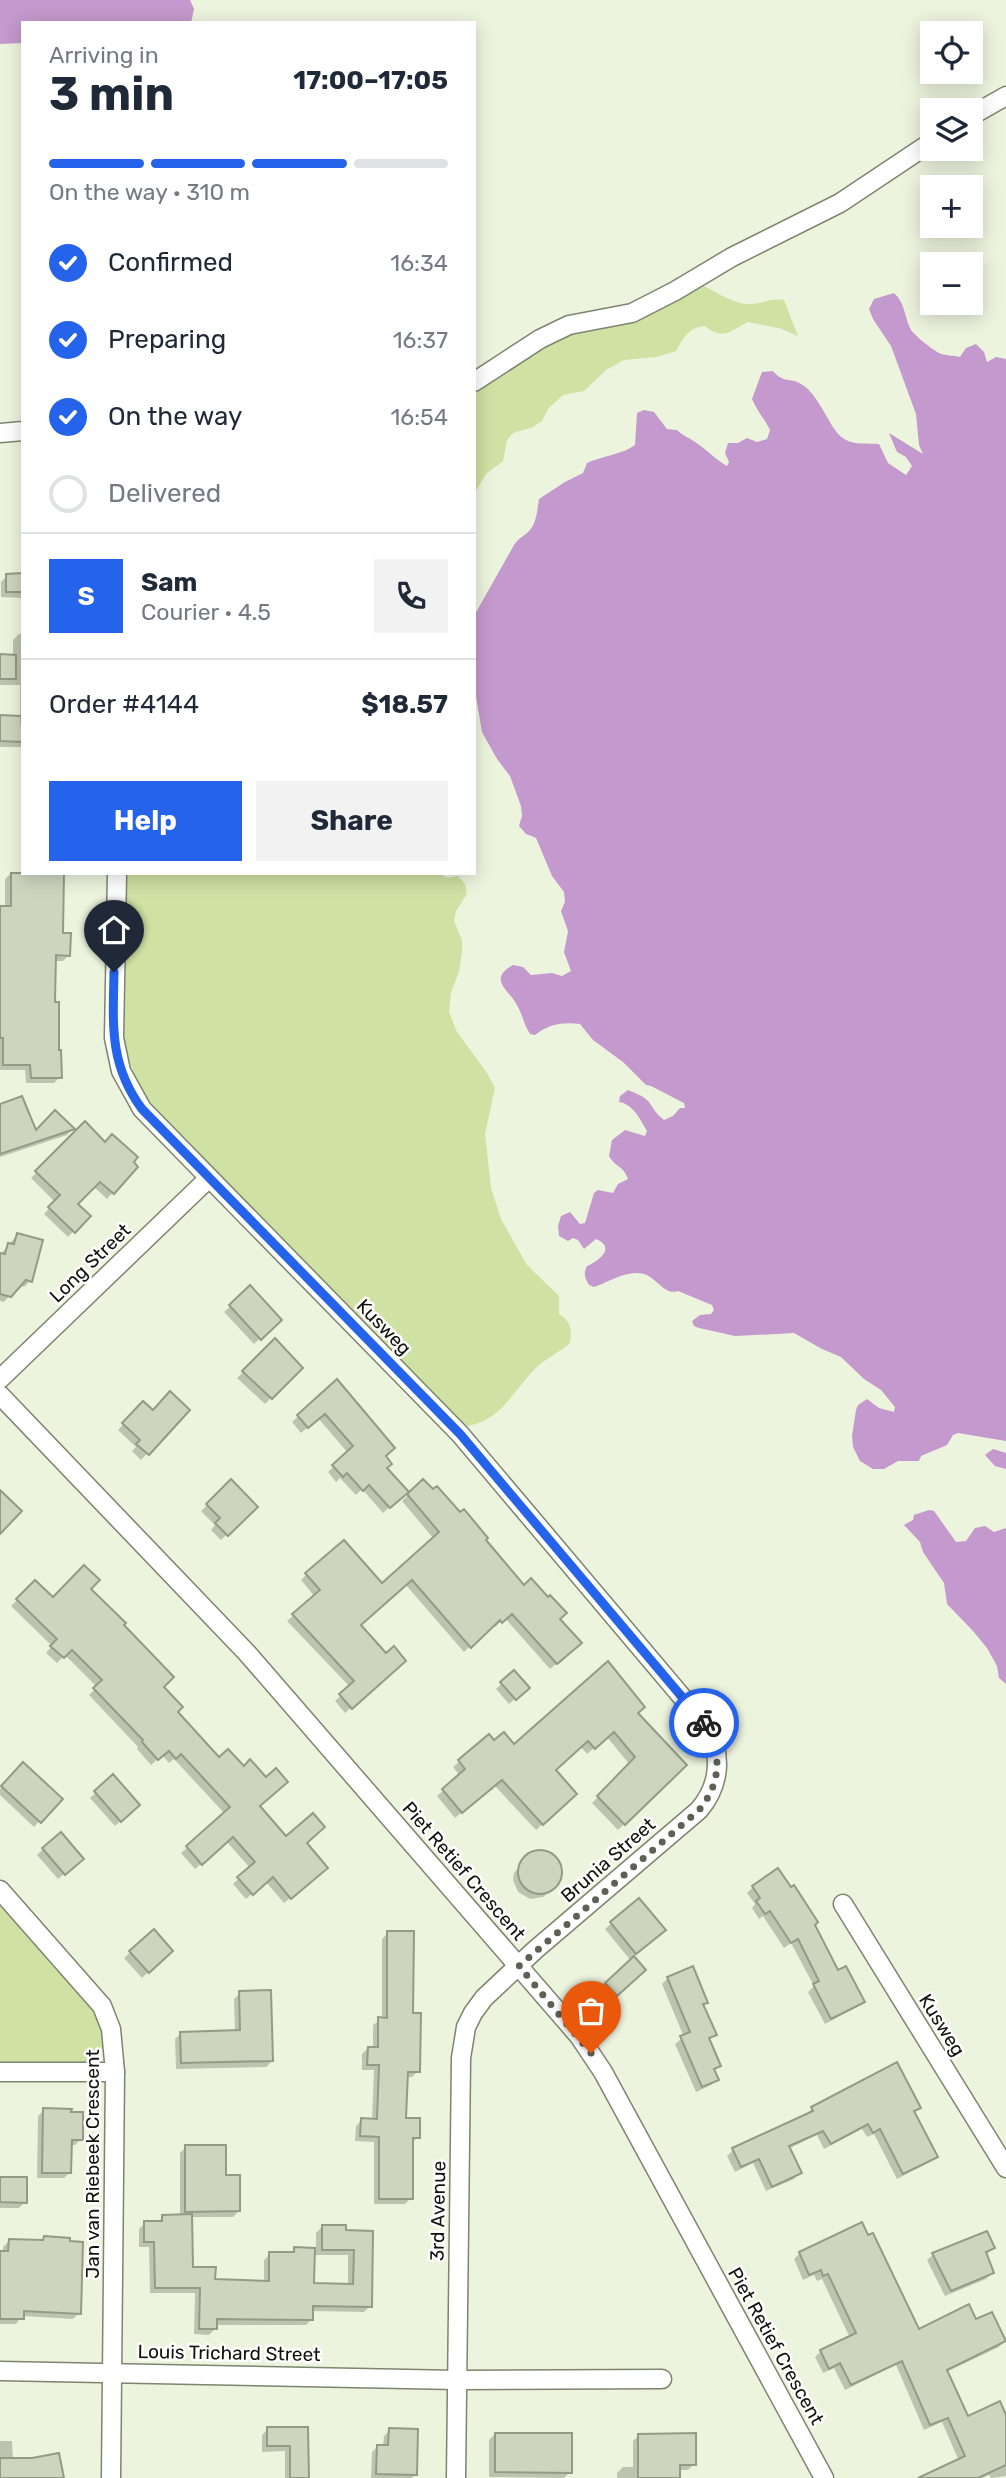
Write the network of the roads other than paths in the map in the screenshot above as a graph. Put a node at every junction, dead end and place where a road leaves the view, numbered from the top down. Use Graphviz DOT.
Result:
graph roads {
  1 [pos="1006,96"];
  2 [pos="983,109"];
  3 [pos="920,150"];
  4 [pos="476,381"];
  5 [pos="21,431"];
  6 [pos="0,433"];
  7 [pos="117,875"];
  8 [pos="209,1178"];
  9 [pos="0,1379"];
  10 [pos="0,1395"];
  11 [pos="716,1779"];
  12 [pos="0,1890"];
  13 [pos="843,1904"];
  14 [pos="519,1966"];
  15 [pos="0,2072"];
  16 [pos="115,2072"];
  17 [pos="1006,2168"];
  18 [pos="0,2371"];
  19 [pos="112,2372"];
  20 [pos="457,2379"];
  21 [pos="662,2379"];
  22 [pos="111,2478"];
  23 [pos="456,2478"];
  24 [pos="824,2478"];
  1 -- 2 [label="street"];
  3 -- 4 [label="street"];
  5 -- 6 [label="street"];
  7 -- 8 [label="street, Kusweg"];
  8 -- 9 [label="street, Long Street"];
  8 -- 11 [label="street, Kusweg"];
  10 -- 14 [label="street, Piet Retief Crescent"];
  11 -- 14 [label="street, Brunia Street"];
  12 -- 16 [label="street, Jan van Riebeek Crescent"];
  13 -- 17 [label="street, Kusweg"];
  14 -- 20 [label="street, 3rd Avenue"];
  14 -- 24 [label="street, Piet Retief Crescent"];
  15 -- 16 [label="street"];
  16 -- 19 [label="street, Jan van Riebeek Crescent"];
  18 -- 19 [label="street, Louis Trichard Street"];
  19 -- 20 [label="street, Louis Trichard Street"];
  19 -- 22 [label="street, Jan van Riebeek Crescent"];
  20 -- 21 [label="street, Louis Trichard Street"];
  20 -- 23 [label="street, 3rd Avenue"];
}
